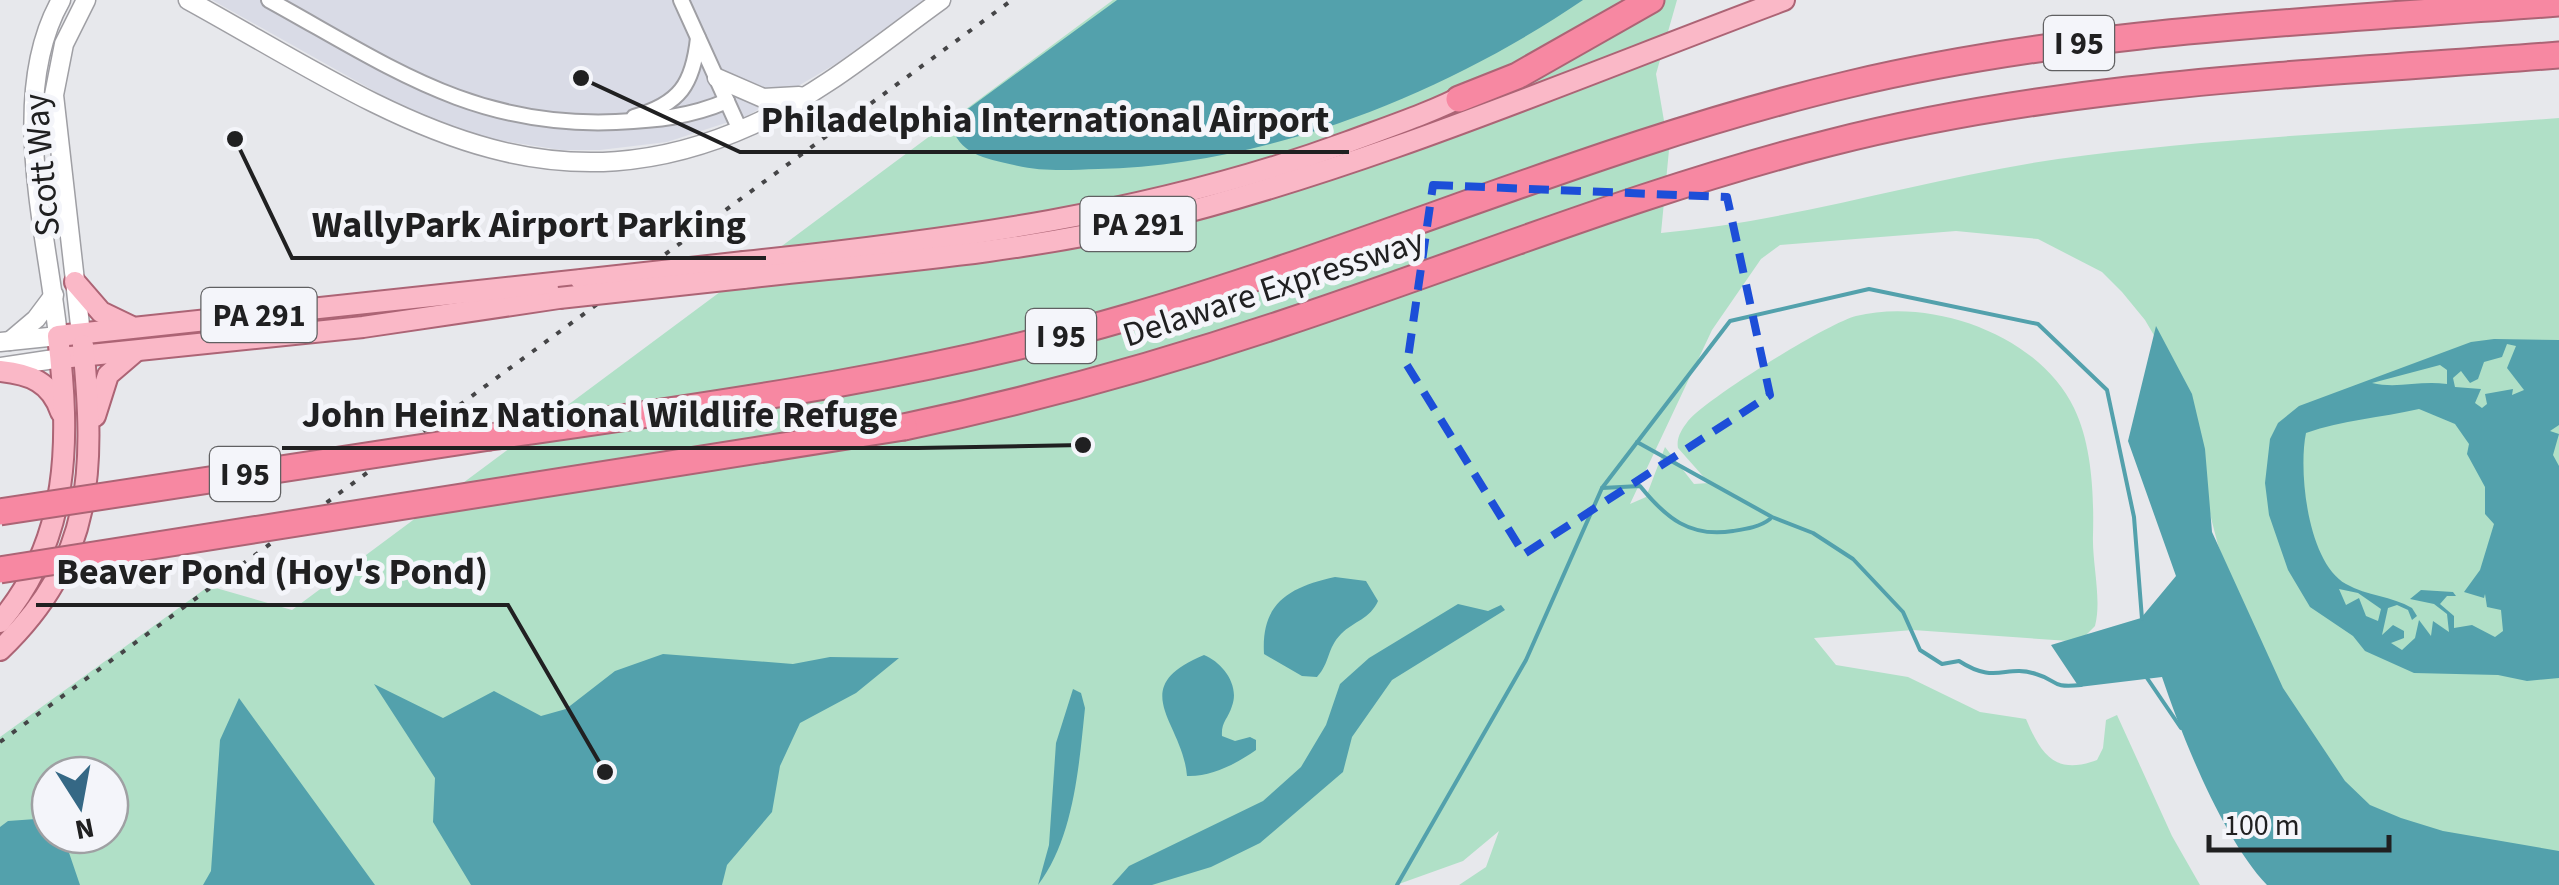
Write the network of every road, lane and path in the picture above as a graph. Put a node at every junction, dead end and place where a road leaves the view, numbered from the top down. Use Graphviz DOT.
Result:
graph roads {
  1 [pos="60,0"];
  2 [pos="86,0"];
  3 [pos="188,0"];
  4 [pos="270,0"];
  5 [pos="680,0"];
  6 [pos="941,0"];
  7 [pos="1625,0"];
  8 [pos="1652,0"];
  9 [pos="1784,0"];
  10 [pos="2559,3"];
  11 [pos="698,37"];
  12 [pos="2559,55"];
  13 [pos="717,78"];
  14 [pos="810,94"];
  15 [pos="1459,98"];
  16 [pos="727,100"];
  17 [pos="619,122"];
  18 [pos="55,124"];
  19 [pos="33,127"];
  20 [pos="740,130"];
  21 [pos="75,282"];
  22 [pos="54,294"];
  23 [pos="137,328"];
  24 [pos="82,334"];
  25 [pos="58,336"];
  26 [pos="5,341"];
  27 [pos="136,350"];
  28 [pos="84,356"];
  29 [pos="60,358"];
  30 [pos="0,369"];
  31 [pos="91,433"];
  32 [pos="66,434"];
  33 [pos="0,512"];
  34 [pos="0,574"];
  35 [pos="0,622"];
  36 [pos="0,650"];
  1 -- 19 [label="street, Scott Way"];
  2 -- 18 [label="street, Scott Way"];
  3 -- 20 [label="street"];
  4 -- 17 [label="street"];
  5 -- 11 [label="street"];
  6 -- 14 [label="street"];
  7 -- 15 [label="main road, PA 291"];
  8 -- 15 [label="highway"];
  9 -- 27 [label="main road, PA 291, bridge"];
  10 -- 33 [label="highway, Delaware Expressway / I 95, bridge"];
  11 -- 13 [label="street"];
  11 -- 17 [label="street"];
  12 -- 34 [label="highway, Delaware Expressway / I 95, bridge"];
  13 -- 14 [label="street"];
  13 -- 16 [label="street"];
  14 -- 20 [label="street"];
  15 -- 23 [label="main road, PA 291, bridge"];
  16 -- 17 [label="street"];
  16 -- 20 [label="street"];
  18 -- 19 [label="street"];
  18 -- 21 [label="street, Scott Way"];
  19 -- 22 [label="street, Scott Way"];
  21 -- 23 [label="main road"];
  21 -- 24 [label="street, Scott Way"];
  22 -- 25 [label="street, Scott Way"];
  22 -- 26 [label="street"];
  23 -- 24 [label="main road, PA 291"];
  24 -- 25 [label="main road, PA 291"];
  24 -- 28 [label="main road"];
  25 -- 26 [label="street"];
  25 -- 29 [label="main road"];
  27 -- 28 [label="main road"];
  27 -- 31 [label="main road"];
  28 -- 29 [label="main road"];
  28 -- 31 [label="main road"];
  29 -- 30 [label="street"];
  29 -- 32 [label="main road"];
  30 -- 32 [label="main road"];
  31 -- 36 [label="main road"];
  32 -- 35 [label="main road"];
}
